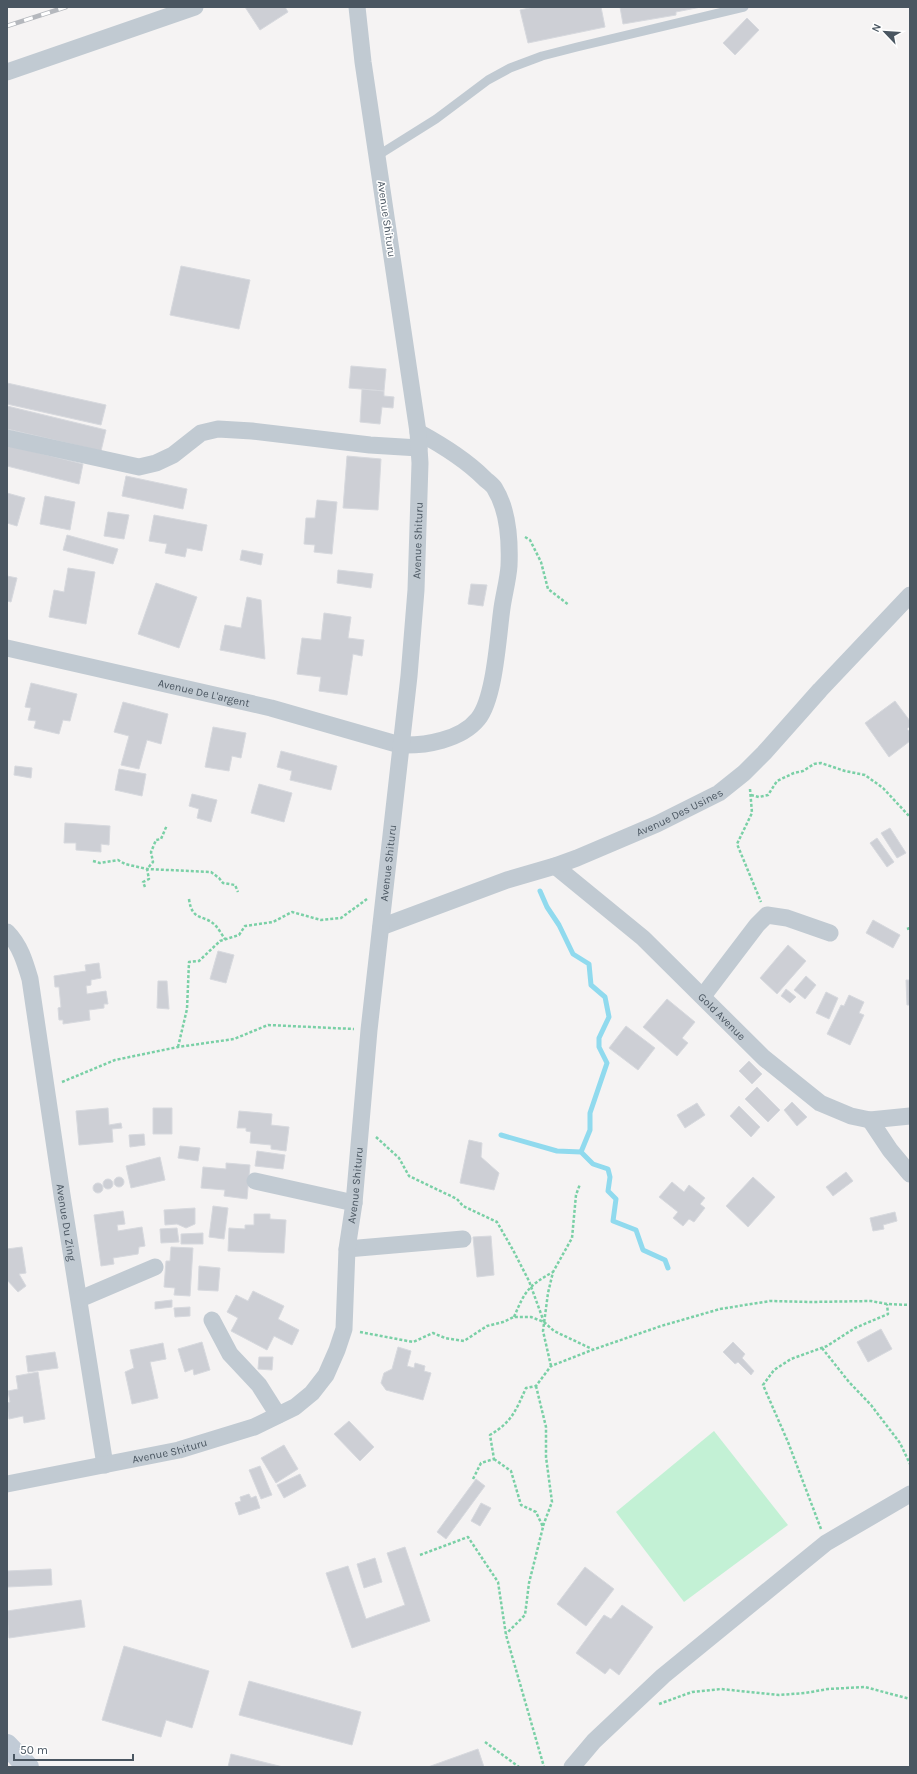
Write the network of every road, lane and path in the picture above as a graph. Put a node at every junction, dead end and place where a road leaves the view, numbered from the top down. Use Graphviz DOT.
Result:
graph roads {
  1 [pos="195,7"];
  2 [pos="357,7"];
  3 [pos="744,7"];
  4 [pos="7,72"];
  5 [pos="377,156"];
  6 [pos="7,438"];
  7 [pos="418,440"];
  8 [pos="507,526"];
  9 [pos="910,595"];
  10 [pos="569,606"];
  11 [pos="7,648"];
  12 [pos="400,745"];
  13 [pos="910,817"];
  14 [pos="167,825"];
  15 [pos="93,861"];
  16 [pos="555,866"];
  17 [pos="147,869"];
  18 [pos="145,887"];
  19 [pos="384,887"];
  20 [pos="238,892"];
  21 [pos="189,899"];
  22 [pos="767,916"];
  23 [pos="381,927"];
  24 [pos="7,932"];
  25 [pos="830,932"];
  26 [pos="225,939"];
  27 [pos="703,996"];
  28 [pos="369,1030"];
  29 [pos="178,1048"];
  30 [pos="46,1088"];
  31 [pos="910,1116"];
  32 [pos="870,1120"];
  33 [pos="361,1123"];
  34 [pos="910,1174"];
  35 [pos="255,1181"];
  36 [pos="580,1184"];
  37 [pos="354,1203"];
  38 [pos="463,1239"];
  39 [pos="347,1249"];
  40 [pos="155,1267"];
  41 [pos="553,1272"];
  42 [pos="531,1287"];
  43 [pos="80,1299"];
  44 [pos="887,1304"];
  45 [pos="910,1305"];
  46 [pos="514,1317"];
  47 [pos="212,1320"];
  48 [pos="544,1322"];
  49 [pos="344,1329"];
  50 [pos="822,1348"];
  51 [pos="592,1350"];
  52 [pos="551,1366"];
  53 [pos="536,1386"];
  54 [pos="278,1415"];
  55 [pos="494,1460"];
  56 [pos="910,1464"];
  57 [pos="105,1465"];
  58 [pos="473,1479"];
  59 [pos="7,1484"];
  60 [pos="910,1494"];
  61 [pos="543,1527"];
  62 [pos="826,1543"];
  63 [pos="420,1555"];
  64 [pos="506,1635"];
  65 [pos="910,1699"];
  66 [pos="658,1704"];
  67 [pos="485,1742"];
  68 [pos="7,1745"];
  69 [pos="28,1767"];
  70 [pos="519,1767"];
  71 [pos="544,1767"];
  72 [pos="572,1767"];
  1 -- 4 [label="street"];
  2 -- 5 [label="street, Avenue Shituru"];
  3 -- 5 [label="lane"];
  5 -- 7 [label="street, Avenue Shituru"];
  6 -- 7 [label="street"];
  7 -- 8 [label="street, Avenue De L'argent"];
  7 -- 12 [label="street, Avenue Shituru"];
  8 -- 10 [label="path"];
  8 -- 12 [label="street, Avenue De L'argent"];
  9 -- 16 [label="street, Avenue Des Usines"];
  11 -- 12 [label="street, Avenue De L'argent"];
  12 -- 19 [label="street, Avenue Shituru"];
  13 -- 22 [label="path"];
  14 -- 17 [label="path"];
  15 -- 17 [label="path"];
  16 -- 23 [label="street, Avenue Des Usines"];
  16 -- 27 [label="street, Gold Avenue"];
  17 -- 18 [label="path"];
  17 -- 20 [label="path"];
  19 -- 23 [label="street, Avenue Shituru"];
  19 -- 26 [label="path"];
  21 -- 26 [label="path"];
  22 -- 25 [label="street"];
  22 -- 27 [label="street"];
  23 -- 28 [label="street, Avenue Shituru"];
  24 -- 30 [label="street, Avenue Du Zing"];
  26 -- 29 [label="path"];
  27 -- 32 [label="street, Gold Avenue"];
  28 -- 29 [label="path"];
  28 -- 33 [label="street, Avenue Shituru"];
  29 -- 30 [label="path"];
  30 -- 43 [label="street, Avenue Du Zing"];
  31 -- 32 [label="street, Gold Avenue"];
  32 -- 34 [label="street"];
  33 -- 37 [label="street, Avenue Shituru"];
  33 -- 42 [label="path"];
  35 -- 37 [label="street"];
  36 -- 41 [label="path"];
  37 -- 39 [label="street, Avenue Shituru"];
  38 -- 39 [label="street"];
  39 -- 49 [label="street, Avenue Shituru"];
  40 -- 43 [label="street"];
  41 -- 42 [label="path"];
  41 -- 48 [label="path"];
  42 -- 46 [label="path"];
  42 -- 48 [label="path"];
  43 -- 57 [label="street, Avenue Du Zing"];
  44 -- 45 [label="path"];
  44 -- 50 [label="path"];
  44 -- 51 [label="path"];
  46 -- 48 [label="path"];
  46 -- 49 [label="path"];
  47 -- 54 [label="street"];
  48 -- 51 [label="path"];
  48 -- 52 [label="path"];
  49 -- 54 [label="street, Avenue Shituru"];
  50 -- 56 [label="path"];
  50 -- 62 [label="path"];
  51 -- 52 [label="path"];
  52 -- 53 [label="path"];
  53 -- 55 [label="path"];
  53 -- 61 [label="path"];
  54 -- 57 [label="street, Avenue Shituru"];
  55 -- 58 [label="path"];
  55 -- 61 [label="path"];
  57 -- 59 [label="street, Avenue Shituru"];
  60 -- 62 [label="street"];
  61 -- 64 [label="path"];
  62 -- 72 [label="street"];
  63 -- 64 [label="path"];
  64 -- 71 [label="path"];
  65 -- 66 [label="path"];
  67 -- 70 [label="path"];
  68 -- 69 [label="street"];
}
